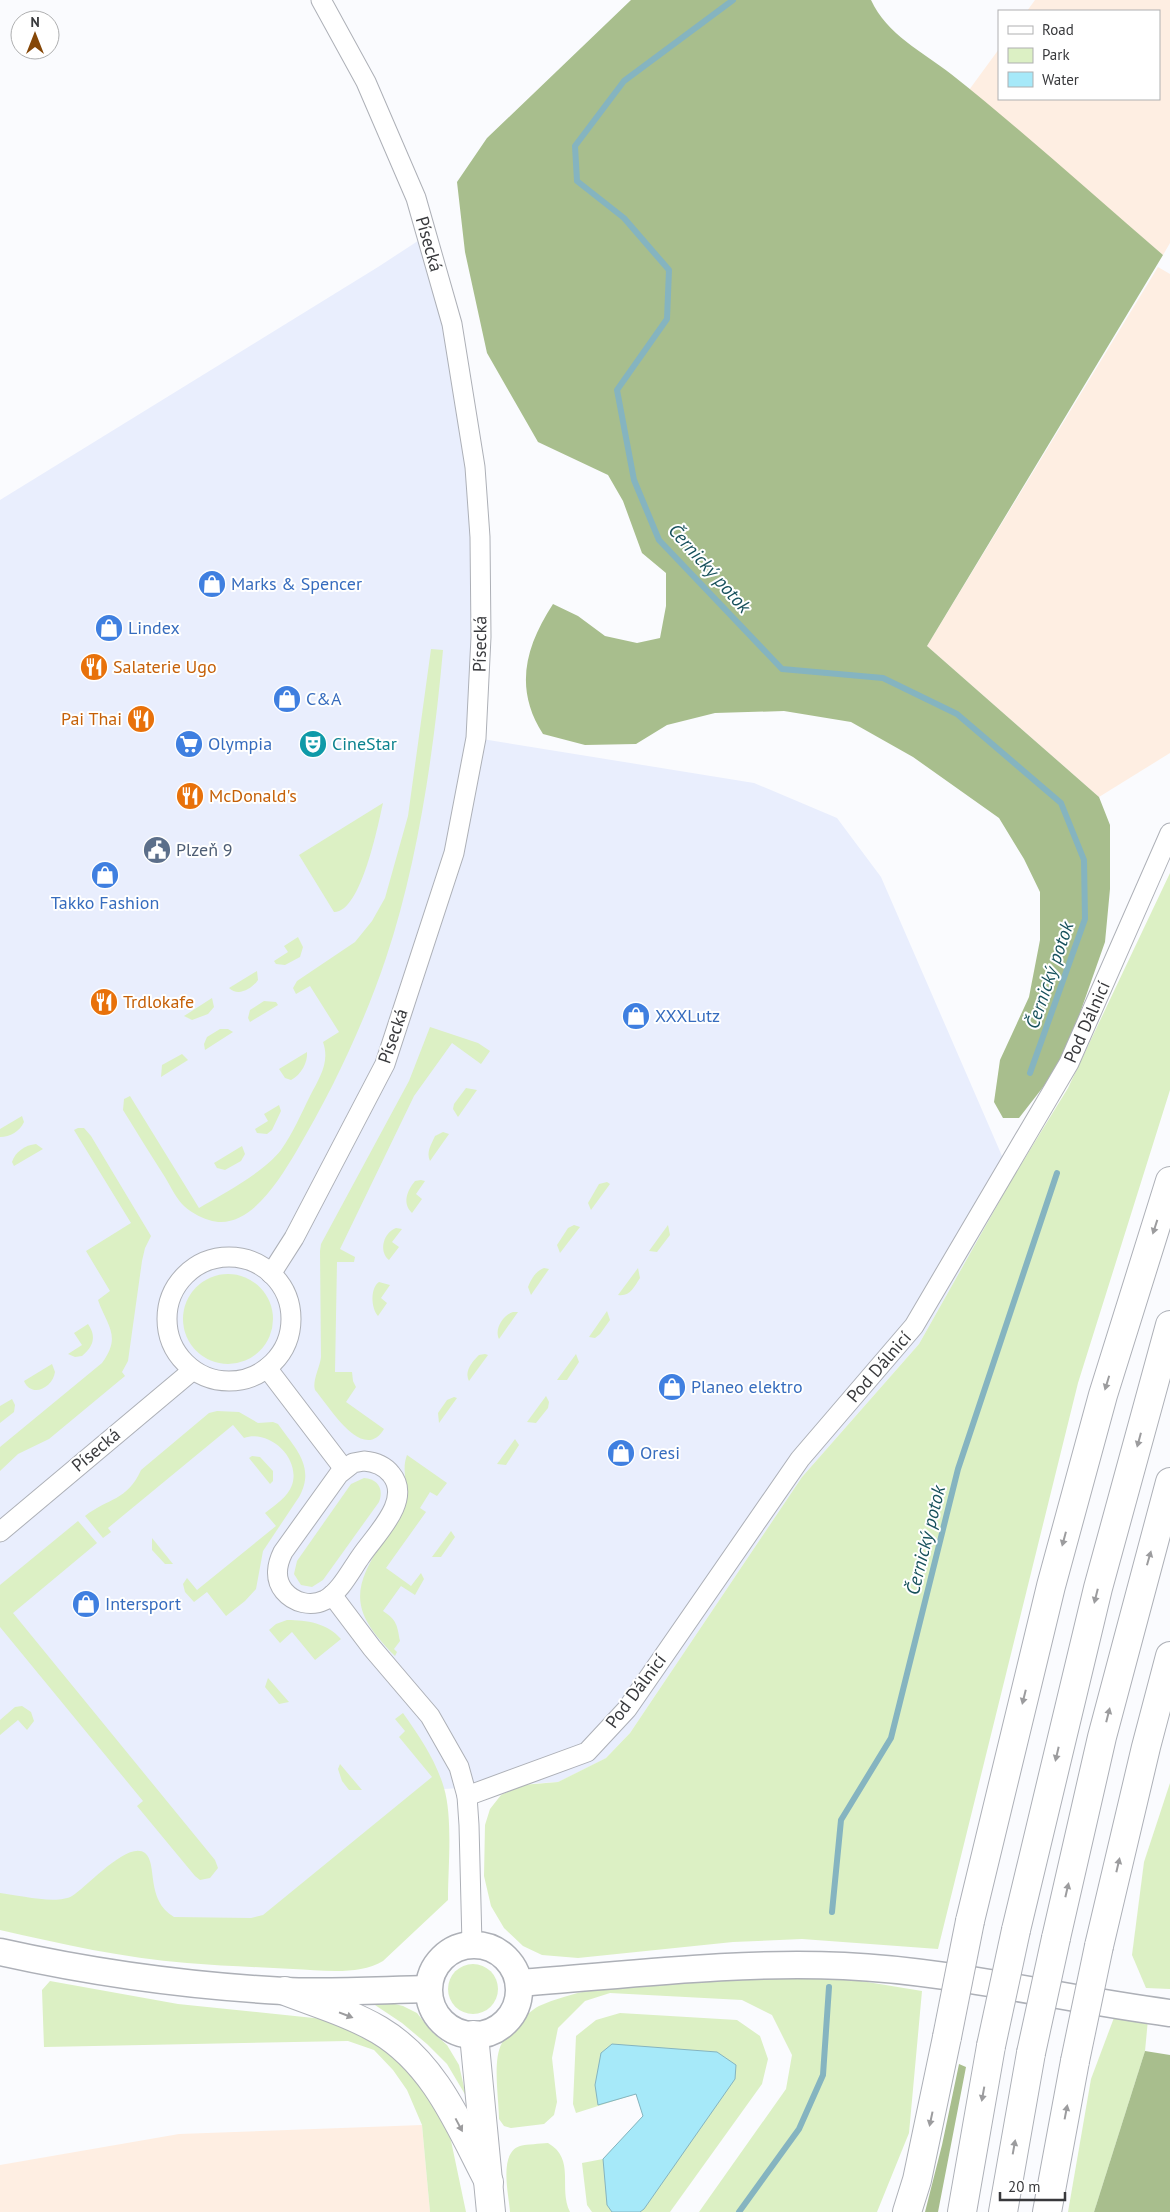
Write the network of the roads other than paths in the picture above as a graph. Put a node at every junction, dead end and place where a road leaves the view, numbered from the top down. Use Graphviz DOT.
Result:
graph roads {
  1 [pos="321,0"];
  2 [pos="1170,833"];
  3 [pos="1170,1181"];
  4 [pos="272,1274"];
  5 [pos="1170,1325"];
  6 [pos="268,1368"];
  7 [pos="193,1370"];
  8 [pos="344,1469"];
  9 [pos="1170,1482"];
  10 [pos="0,1532"];
  11 [pos="332,1595"];
  12 [pos="1170,1656"];
  13 [pos="1170,1671"];
  14 [pos="1159,1696"];
  15 [pos="467,1796"];
  16 [pos="472,1944"];
  17 [pos="0,1952"];
  18 [pos="519,1982"];
  19 [pos="428,1989"];
  20 [pos="285,1991"];
  21 [pos="1170,2013"];
  22 [pos="474,2035"];
  23 [pos="489,2182"];
  24 [pos="491,2212"];
  25 [pos="907,2212"];
  26 [pos="962,2212"];
  27 [pos="1003,2212"];
  28 [pos="1047,2212"];
  1 -- 4 [label="street, Písecká"];
  2 -- 15 [label="street, Pod Dálnicí"];
  3 -- 25 [label="highway, one-way, bridge"];
  4 -- 6 [label="street"];
  4 -- 7 [label="street"];
  5 -- 26 [label="highway, one-way, bridge"];
  6 -- 7 [label="street"];
  6 -- 8 [label="street"];
  7 -- 10 [label="street, Písecká"];
  8 -- 11 [label="street"];
  8 -- 11 [label="street"];
  27 -- 9 [label="highway, one-way, bridge"];
  11 -- 15 [label="street"];
  12 -- 14 [label="highway"];
  13 -- 14 [label="highway"];
  28 -- 14 [label="highway, one-way, bridge"];
  15 -- 16 [label="street"];
  16 -- 18 [label="main road"];
  16 -- 19 [label="main road"];
  17 -- 20 [label="main road"];
  18 -- 21 [label="main road"];
  18 -- 22 [label="main road"];
  19 -- 20 [label="main road"];
  19 -- 22 [label="main road"];
  20 -- 23 [label="highway, one-way"];
  22 -- 23 [label="highway"];
  23 -- 24 [label="highway"];
}
